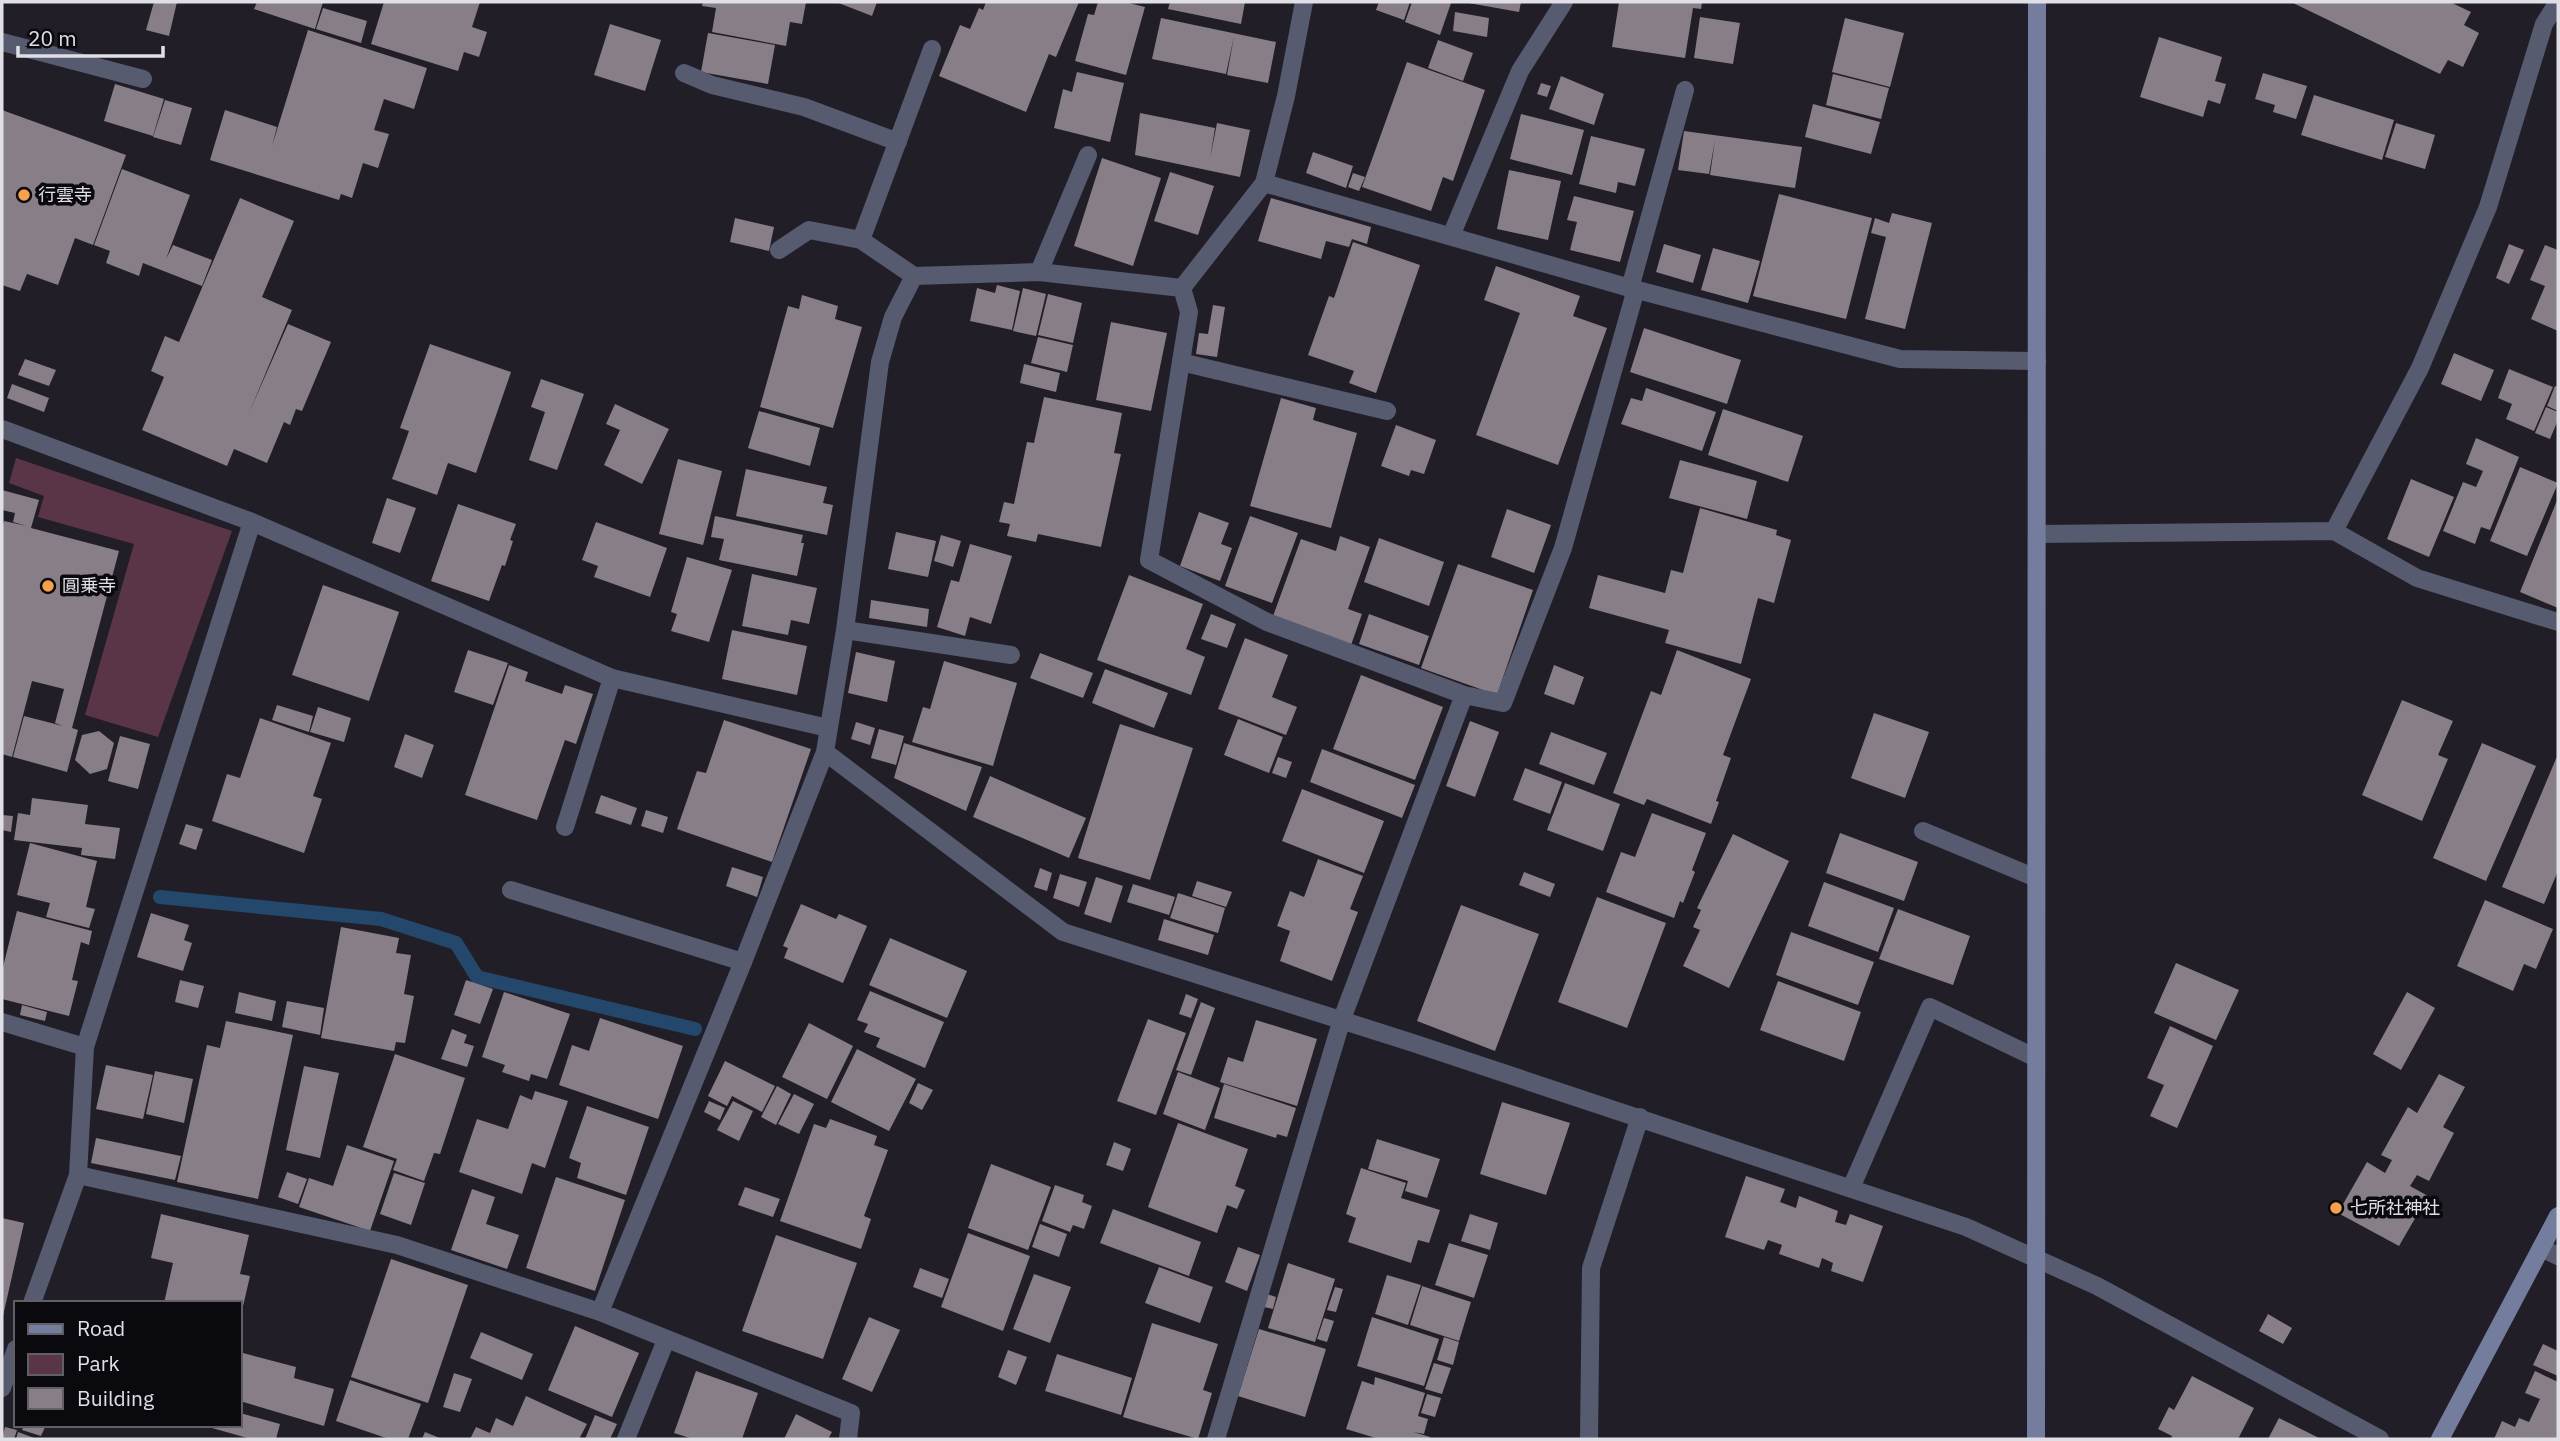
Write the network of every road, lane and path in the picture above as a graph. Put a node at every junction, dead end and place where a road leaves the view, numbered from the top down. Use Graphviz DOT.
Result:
graph roads {
  1 [pos="1304,2"];
  2 [pos="1564,2"];
  3 [pos="2037,2"];
  4 [pos="2558,2"];
  5 [pos="2,42"];
  6 [pos="932,49"];
  7 [pos="684,73"];
  8 [pos="143,79"];
  9 [pos="1685,90"];
  10 [pos="898,142"];
  11 [pos="1088,155"];
  12 [pos="1264,183"];
  13 [pos="1451,236"];
  14 [pos="861,240"];
  15 [pos="779,250"];
  16 [pos="1039,272"];
  17 [pos="914,276"];
  18 [pos="1182,288"];
  19 [pos="1633,288"];
  20 [pos="2036,361"];
  21 [pos="1181,362"];
  22 [pos="1387,411"];
  23 [pos="2,429"];
  24 [pos="252,522"];
  25 [pos="2334,531"];
  26 [pos="2036,534"];
  27 [pos="2558,622"];
  28 [pos="845,630"];
  29 [pos="1011,655"];
  30 [pos="612,678"];
  31 [pos="1464,695"];
  32 [pos="828,728"];
  33 [pos="825,752"];
  34 [pos="565,827"];
  35 [pos="1923,831"];
  36 [pos="2036,878"];
  37 [pos="511,890"];
  38 [pos="743,962"];
  39 [pos="1342,1020"];
  40 [pos="2,1023"];
  41 [pos="85,1047"];
  42 [pos="2036,1058"];
  43 [pos="1640,1117"];
  44 [pos="78,1175"];
  45 [pos="1851,1188"];
  46 [pos="2558,1216"];
  47 [pos="2541,1248"];
  48 [pos="2558,1256"];
  49 [pos="2038,1259"];
  50 [pos="33,1301"];
  51 [pos="600,1312"];
  52 [pos="666,1340"];
  53 [pos="14,1355"];
  54 [pos="2,1388"];
  55 [pos="626,1439"];
  56 [pos="848,1439"];
  57 [pos="1216,1439"];
  58 [pos="1589,1439"];
  59 [pos="2036,1439"];
  60 [pos="2381,1439"];
  61 [pos="2440,1439"];
  1 -- 12 [label="street"];
  2 -- 13 [label="street"];
  3 -- 20 [label="street"];
  4 -- 25 [label="street"];
  5 -- 8 [label="street"];
  6 -- 10 [label="street"];
  7 -- 10 [label="street"];
  9 -- 19 [label="street"];
  10 -- 14 [label="street"];
  11 -- 16 [label="street"];
  12 -- 13 [label="street"];
  12 -- 18 [label="street"];
  13 -- 19 [label="street"];
  14 -- 15 [label="street"];
  14 -- 17 [label="street"];
  16 -- 17 [label="street"];
  16 -- 18 [label="street"];
  17 -- 28 [label="street"];
  18 -- 21 [label="street"];
  19 -- 20 [label="street"];
  19 -- 31 [label="street"];
  20 -- 26 [label="street"];
  21 -- 22 [label="street"];
  21 -- 31 [label="street"];
  23 -- 24 [label="street"];
  24 -- 30 [label="street"];
  24 -- 41 [label="street"];
  25 -- 26 [label="street"];
  25 -- 27 [label="street"];
  26 -- 36 [label="street"];
  28 -- 29 [label="street"];
  28 -- 32 [label="street"];
  30 -- 32 [label="street"];
  30 -- 34 [label="street"];
  31 -- 39 [label="street"];
  32 -- 33 [label="street"];
  33 -- 38 [label="street"];
  33 -- 39 [label="street"];
  35 -- 36 [label="street"];
  36 -- 42 [label="street"];
  37 -- 38 [label="street"];
  38 -- 51 [label="street"];
  39 -- 43 [label="street"];
  39 -- 57 [label="street"];
  40 -- 41 [label="street"];
  41 -- 44 [label="street"];
  42 -- 45 [label="street"];
  42 -- 49 [label="street"];
  43 -- 45 [label="street"];
  43 -- 58 [label="street"];
  44 -- 50 [label="street"];
  44 -- 51 [label="street"];
  45 -- 49 [label="street"];
  46 -- 47 [label="street"];
  47 -- 48 [label="street"];
  47 -- 61 [label="street"];
  49 -- 59 [label="street"];
  49 -- 60 [label="street"];
  51 -- 52 [label="street"];
  52 -- 55 [label="street"];
  52 -- 56 [label="street"];
  53 -- 54 [label="street"];
}
